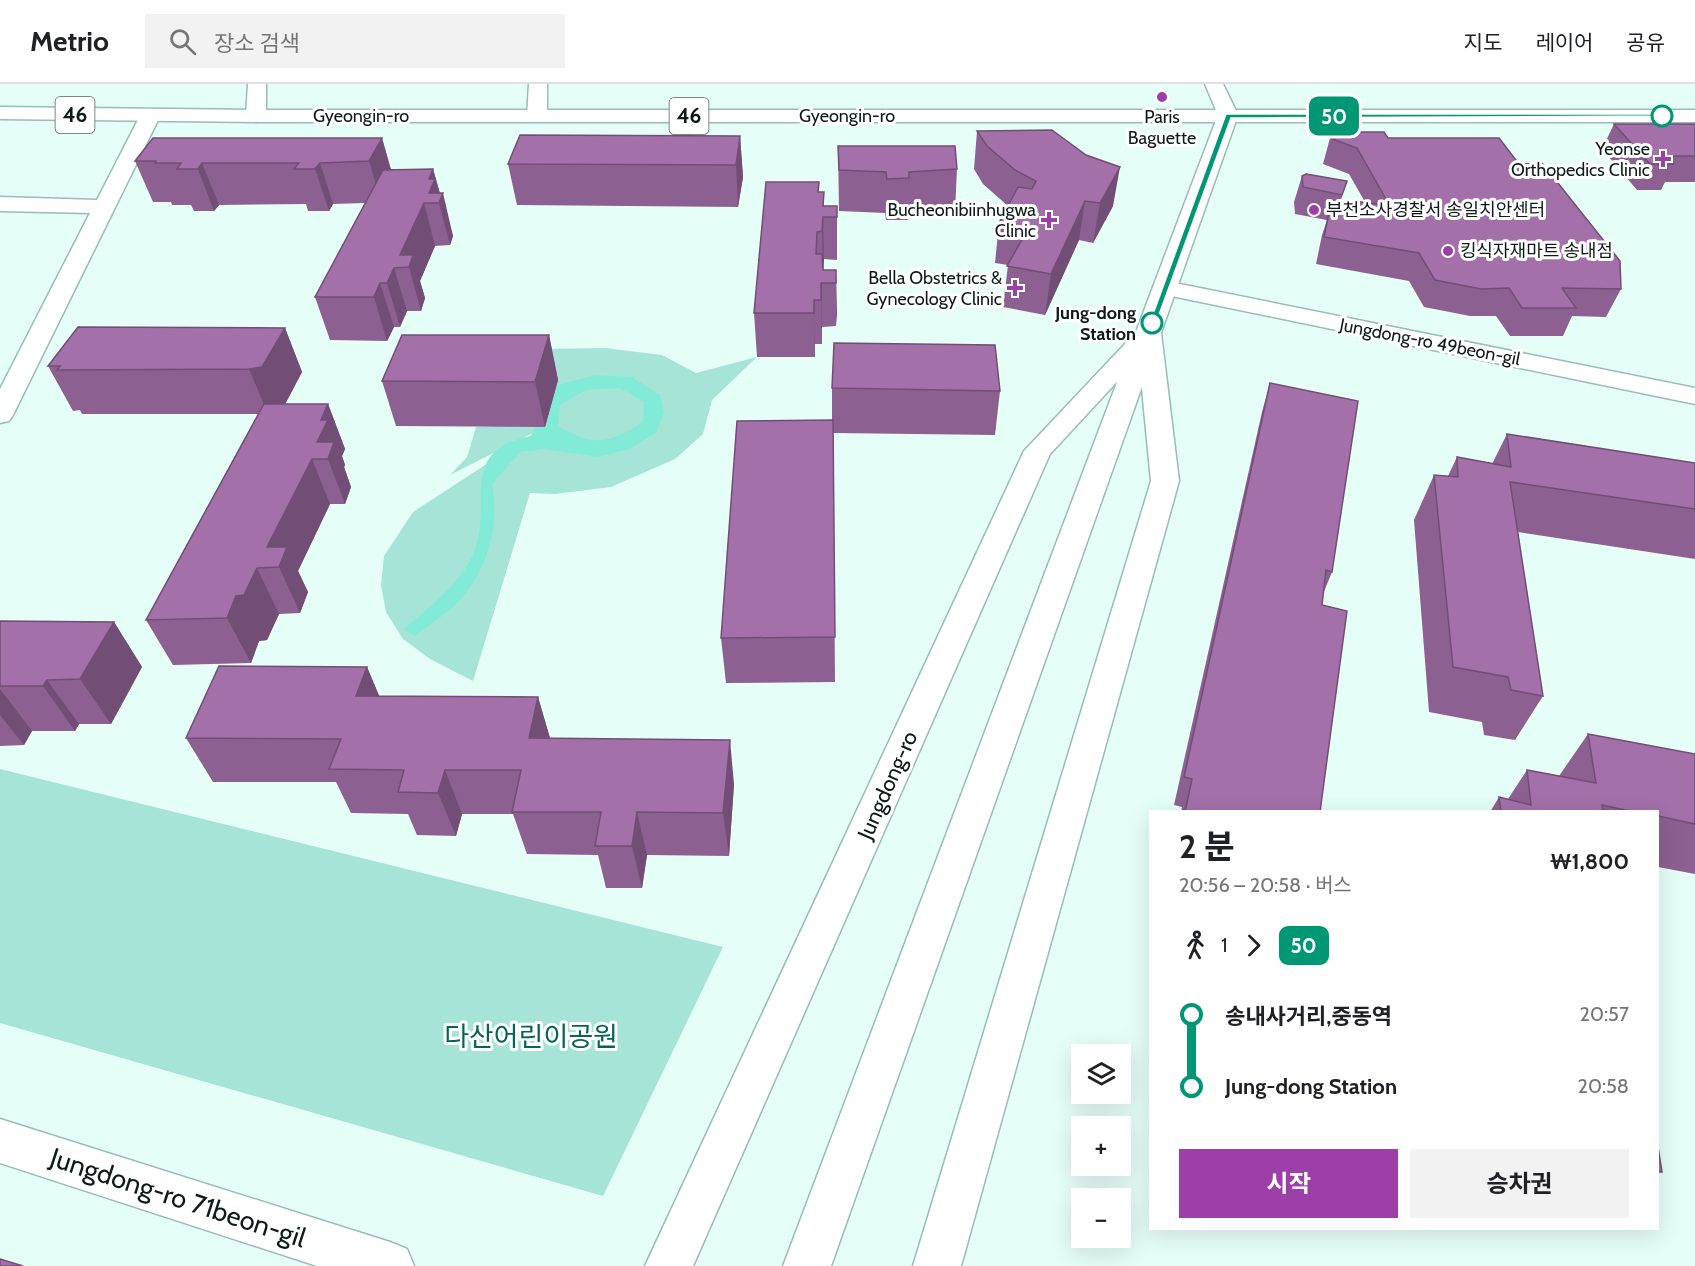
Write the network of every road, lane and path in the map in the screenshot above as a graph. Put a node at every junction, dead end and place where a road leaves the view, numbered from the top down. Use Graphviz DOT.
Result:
graph roads {
  1 [pos="257,84"];
  2 [pos="538,84"];
  3 [pos="1214,84"];
  4 [pos="0,113"];
  5 [pos="150,116"];
  6 [pos="256,116"];
  7 [pos="1228,116"];
  8 [pos="1695,116"];
  9 [pos="537,117"];
  10 [pos="0,204"];
  11 [pos="105,207"];
  12 [pos="1165,288"];
  13 [pos="1149,333"];
  14 [pos="1695,396"];
  15 [pos="0,415"];
  16 [pos="0,1141"];
  17 [pos="390,1266"];
  18 [pos="669,1266"];
  19 [pos="807,1266"];
  20 [pos="937,1266"];
  1 -- 6 [label="street"];
  2 -- 9 [label="street"];
  3 -- 7 [label="street"];
  4 -- 5 [label="street, Gyeongin-ro / 46"];
  5 -- 6 [label="street, Gyeongin-ro / 46"];
  5 -- 11 [label="street"];
  6 -- 9 [label="street, Gyeongin-ro / 46"];
  7 -- 8 [label="street, Gyeongin-ro / 46"];
  7 -- 9 [label="street, Gyeongin-ro / 46"];
  7 -- 12 [label="street, Jungdong-ro"];
  10 -- 11 [label="street"];
  11 -- 15 [label="street"];
  12 -- 13 [label="street, Jungdong-ro"];
  12 -- 14 [label="street, Jungdong-ro 49beon-gil"];
  13 -- 18 [label="street, Jungdong-ro"];
  13 -- 19 [label="street, Jungdong-ro"];
  13 -- 20 [label="street, Jungdong-ro"];
  16 -- 17 [label="street, Jungdong-ro 71beon-gil"];
}
